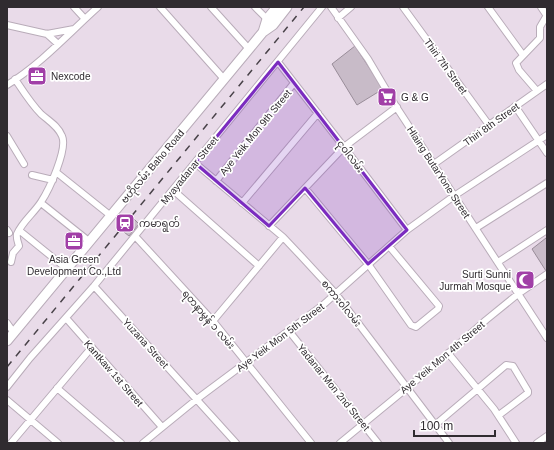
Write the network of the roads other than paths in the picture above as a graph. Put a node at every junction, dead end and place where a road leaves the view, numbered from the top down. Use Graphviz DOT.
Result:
graph roads {
  1 [pos="74,7"];
  2 [pos="98,7"];
  3 [pos="160,7"];
  4 [pos="211,7"];
  5 [pos="255,7"];
  6 [pos="277,7"];
  7 [pos="287,7"];
  8 [pos="322,7"];
  9 [pos="331,7"];
  10 [pos="351,7"];
  11 [pos="403,7"];
  12 [pos="488,7"];
  13 [pos="541,7"];
  14 [pos="547,15"];
  15 [pos="338,18"];
  16 [pos="85,19"];
  17 [pos="267,20"];
  18 [pos="7,25"];
  19 [pos="74,29"];
  20 [pos="263,32"];
  21 [pos="47,34"];
  22 [pos="58,44"];
  23 [pos="249,49"];
  24 [pos="522,55"];
  25 [pos="278,62"];
  26 [pos="15,79"];
  27 [pos="224,79"];
  28 [pos="294,83"];
  29 [pos="547,84"];
  30 [pos="7,85"];
  31 [pos="537,91"];
  32 [pos="515,106"];
  33 [pos="397,107"];
  34 [pos="318,113"];
  35 [pos="489,125"];
  36 [pos="547,135"];
  37 [pos="7,136"];
  38 [pos="538,140"];
  39 [pos="344,147"];
  40 [pos="547,153"];
  41 [pos="195,163"];
  42 [pos="24,164"];
  43 [pos="434,164"];
  44 [pos="56,172"];
  45 [pos="32,175"];
  46 [pos="53,180"];
  47 [pos="216,181"];
  48 [pos="547,183"];
  49 [pos="305,188"];
  50 [pos="173,190"];
  51 [pos="454,196"];
  52 [pos="242,203"];
  53 [pos="41,204"];
  54 [pos="111,216"];
  55 [pos="269,226"];
  56 [pos="476,228"];
  57 [pos="407,230"];
  58 [pos="20,231"];
  59 [pos="546,231"];
  60 [pos="135,236"];
  61 [pos="282,238"];
  62 [pos="90,242"];
  63 [pos="389,246"];
  64 [pos="11,262"];
  65 [pos="498,262"];
  66 [pos="368,264"];
  67 [pos="259,266"];
  68 [pos="67,269"];
  69 [pos="547,274"];
  70 [pos="94,286"];
  71 [pos="336,294"];
  72 [pos="518,294"];
  73 [pos="66,318"];
  74 [pos="212,322"];
  75 [pos="7,323"];
  76 [pos="544,328"];
  77 [pos="289,331"];
  78 [pos="14,333"];
  79 [pos="547,338"];
  80 [pos="7,341"];
  81 [pos="92,347"];
  82 [pos="448,353"];
  83 [pos="246,363"];
  84 [pos="7,388"];
  85 [pos="57,388"];
  86 [pos="406,388"];
  87 [pos="478,388"];
  88 [pos="197,399"];
  89 [pos="7,400"];
  90 [pos="499,415"];
  91 [pos="31,420"];
  92 [pos="363,423"];
  93 [pos="435,425"];
  94 [pos="162,427"];
  95 [pos="547,436"];
  96 [pos="232,442"];
  97 [pos="445,442"];
  98 [pos="11,443"];
  99 [pos="58,443"];
  100 [pos="121,443"];
  101 [pos="143,443"];
  102 [pos="311,443"];
  103 [pos="340,443"];
  104 [pos="378,443"];
  105 [pos="516,443"];
  106 [pos="537,443"];
  1 -- 16 [label="street"];
  2 -- 16 [label="street"];
  3 -- 27 [label="street"];
  4 -- 23 [label="street"];
  5 -- 17 [label="street"];
  6 -- 17 [label="main road, ဗဟိုလမ်း Baho Road"];
  7 -- 20 [label="main road"];
  8 -- 25 [label="street, Myayadanar Street"];
  9 -- 15 [label="street, Hlaing ButarYone Street"];
  10 -- 15 [label="street"];
  11 -- 35 [label="street, Thiri 7th Street"];
  12 -- 24 [label="street"];
  13 -- 14 [label="street"];
  14 -- 24 [label="street"];
  15 -- 33 [label="street, Hlaing ButarYone Street"];
  16 -- 19 [label="street"];
  17 -- 20 [label="main road, ဗဟိုလမ်း Baho Road"];
  18 -- 21 [label="street"];
  19 -- 21 [label="street"];
  19 -- 22 [label="street"];
  20 -- 23 [label="main road, ဗဟိုလမ်း Baho Road"];
  21 -- 22 [label="street"];
  22 -- 26 [label="street"];
  23 -- 27 [label="main road, ဗဟိုလမ်း Baho Road"];
  24 -- 31 [label="street"];
  25 -- 28 [label="street, ငုဝါလမ်း"];
  25 -- 41 [label="street, Myayadanar Street"];
  26 -- 30 [label="street"];
  26 -- 44 [label="street"];
  27 -- 54 [label="main road, ဗဟိုလမ်း Baho Road"];
  28 -- 34 [label="street, ငုဝါလမ်း"];
  28 -- 47 [label="street, Aye Yeik Mon 9th Street"];
  29 -- 31 [label="street, Thiri 8th Street"];
  31 -- 32 [label="street, Thiri 8th Street"];
  32 -- 35 [label="street, Thiri 8th Street"];
  32 -- 38 [label="street"];
  33 -- 39 [label="street"];
  33 -- 43 [label="street, Hlaing ButarYone Street"];
  34 -- 39 [label="street, ငုဝါလမ်း"];
  34 -- 52 [label="street"];
  35 -- 43 [label="street, Thiri 8th Street"];
  36 -- 38 [label="street, Aye Yeik Mon 5th Street"];
  37 -- 42 [label="street"];
  38 -- 40 [label="street"];
  38 -- 51 [label="street, Aye Yeik Mon 5th Street"];
  39 -- 49 [label="street"];
  39 -- 57 [label="street, ငုဝါလမ်း"];
  41 -- 47 [label="street, စကား၀ါလမ်း"];
  41 -- 50 [label="street, Myayadanar Street"];
  43 -- 51 [label="street, Hlaing ButarYone Street"];
  44 -- 46 [label="street"];
  44 -- 54 [label="street"];
  45 -- 46 [label="street"];
  46 -- 53 [label="street"];
  47 -- 52 [label="street, စကား၀ါလမ်း"];
  48 -- 56 [label="street"];
  49 -- 55 [label="street"];
  49 -- 66 [label="street"];
  50 -- 60 [label="street, Myayadanar Street"];
  50 -- 67 [label="street"];
  51 -- 56 [label="street, Hlaing ButarYone Street"];
  51 -- 57 [label="street, Aye Yeik Mon 5th Street"];
  52 -- 55 [label="street, စကား၀ါလမ်း"];
  53 -- 58 [label="street"];
  53 -- 62 [label="street"];
  54 -- 62 [label="main road, ဗဟိုလမ်း Baho Road"];
  55 -- 61 [label="street, စကား၀ါလမ်း"];
  56 -- 65 [label="street, Hlaing ButarYone Street"];
  57 -- 63 [label="street, Aye Yeik Mon 5th Street"];
  58 -- 64 [label="street"];
  58 -- 68 [label="street"];
  59 -- 65 [label="street"];
  60 -- 70 [label="street, Myayadanar Street"];
  60 -- 74 [label="street, ရတနာမွန် ၁ လမ်း"];
  61 -- 67 [label="street"];
  61 -- 71 [label="street, စကား၀ါလမ်း"];
  62 -- 68 [label="main road, ဗဟိုလမ်း Baho Road"];
  63 -- 66 [label="street, Aye Yeik Mon 5th Street"];
  63 -- 66 [label="street"];
  65 -- 72 [label="street, Hlaing ButarYone Street"];
  66 -- 71 [label="street, Aye Yeik Mon 5th Street"];
  67 -- 74 [label="street"];
  68 -- 78 [label="main road, ဗဟိုလမ်း Baho Road"];
  69 -- 72 [label="street, Aye Yeik Mon 4th Street"];
  70 -- 73 [label="street, Myayadanar Street"];
  70 -- 88 [label="street, Yuzana Street"];
  71 -- 77 [label="street, Aye Yeik Mon 5th Street"];
  71 -- 86 [label="street, စကား၀ါလမ်း"];
  72 -- 76 [label="street, Hlaing ButarYone Street"];
  72 -- 82 [label="street, Aye Yeik Mon 4th Street"];
  73 -- 81 [label="street, Kantkaw 1st Street"];
  73 -- 84 [label="street, Myayadanar Street"];
  74 -- 83 [label="street, ရတနာမွန် ၁ လမ်း"];
  75 -- 78 [label="street"];
  76 -- 79 [label="street, Hlaing ButarYone Street"];
  77 -- 83 [label="street, Aye Yeik Mon 5th Street"];
  77 -- 92 [label="street, Yadanar Mon 2nd Street"];
  78 -- 80 [label="main road, ဗဟိုလမ်း Baho Road"];
  81 -- 85 [label="street"];
  81 -- 94 [label="street, Kantkaw 1st Street"];
  82 -- 86 [label="street, Aye Yeik Mon 4th Street"];
  82 -- 87 [label="street"];
  83 -- 88 [label="street, Aye Yeik Mon 5th Street"];
  83 -- 102 [label="street, ရတနာမွန် ၁ လမ်း"];
  85 -- 91 [label="street"];
  85 -- 100 [label="street"];
  86 -- 92 [label="street, Aye Yeik Mon 4th Street"];
  86 -- 93 [label="street, စကား၀ါလမ်း"];
  87 -- 90 [label="street"];
  87 -- 90 [label="street"];
  87 -- 93 [label="street"];
  88 -- 94 [label="street, Aye Yeik Mon 5th Street"];
  88 -- 96 [label="street, Yuzana Street"];
  89 -- 91 [label="street"];
  90 -- 105 [label="street"];
  91 -- 98 [label="street"];
  91 -- 99 [label="street"];
  92 -- 103 [label="street, Aye Yeik Mon 4th Street"];
  92 -- 104 [label="street, Yadanar Mon 2nd Street"];
  93 -- 97 [label="street, စကား၀ါလမ်း"];
  94 -- 101 [label="street, Aye Yeik Mon 5th Street"];
  95 -- 106 [label="street"];
}
